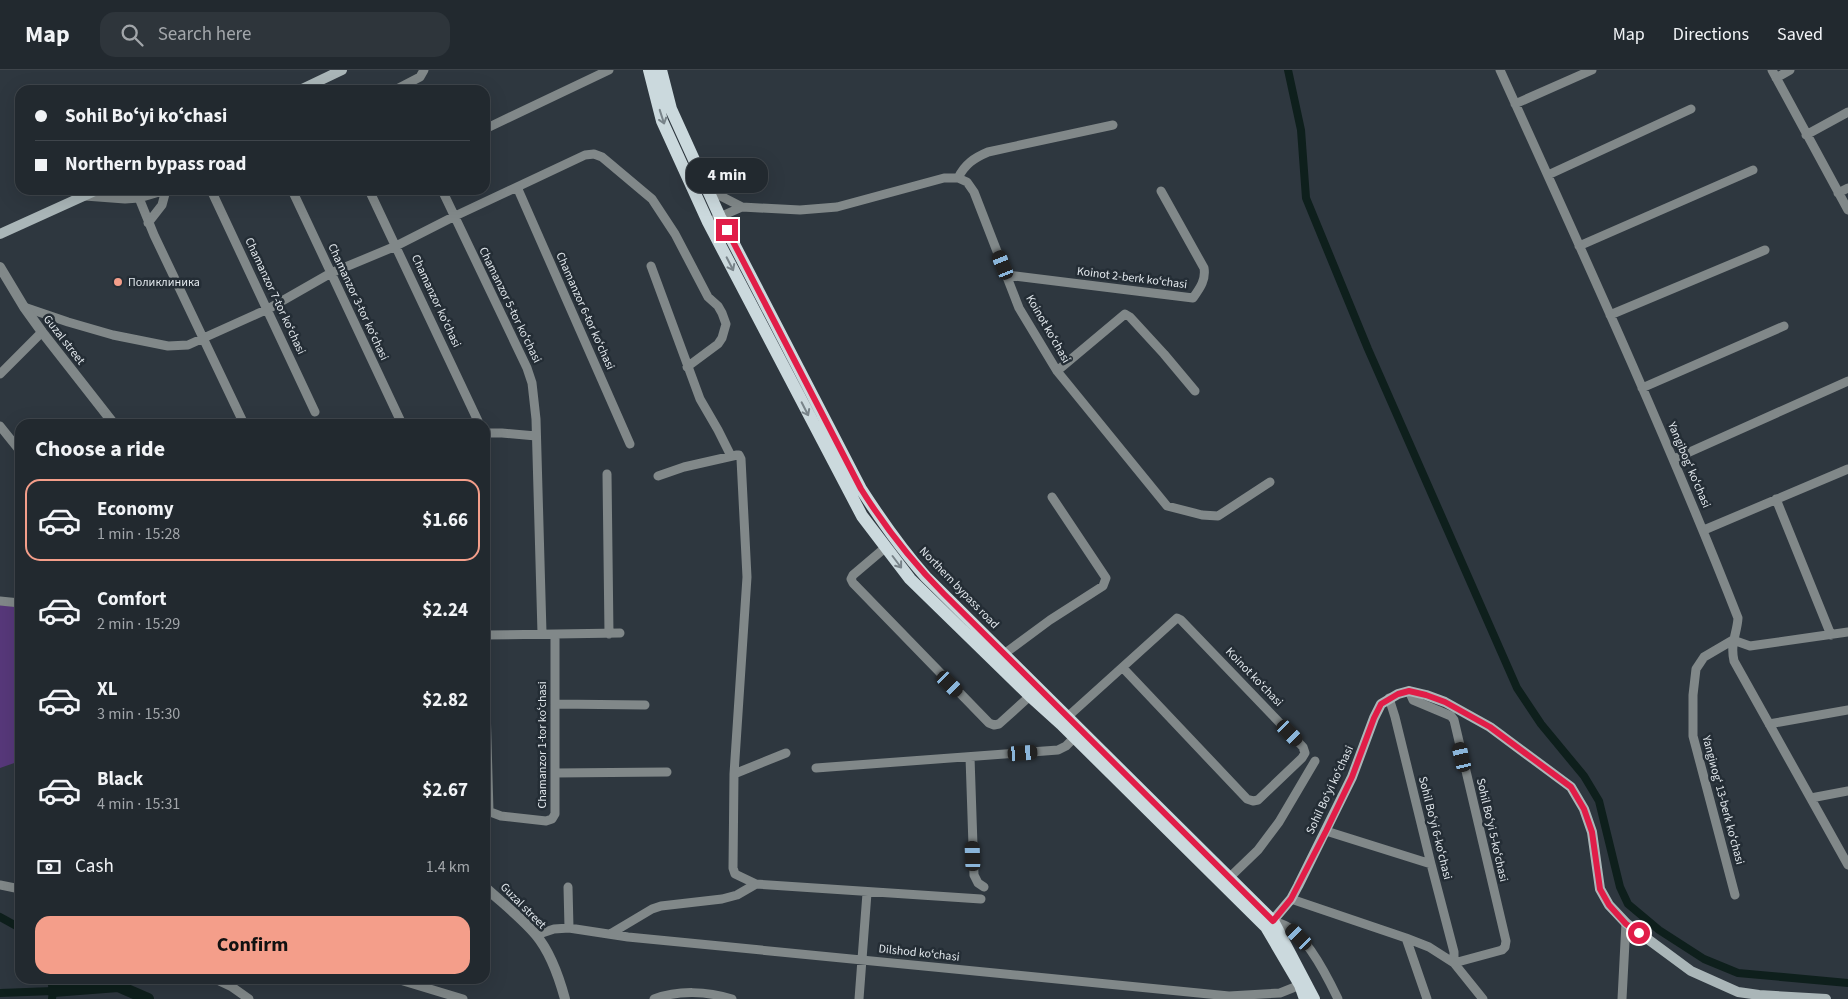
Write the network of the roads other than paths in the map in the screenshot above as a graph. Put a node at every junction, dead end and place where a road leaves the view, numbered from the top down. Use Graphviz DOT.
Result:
graph roads {
  1 [pos="342,70"];
  2 [pos="424,70"];
  3 [pos="609,70"];
  4 [pos="649,70"];
  5 [pos="661,70"];
  6 [pos="1500,70"];
  7 [pos="1592,70"];
  8 [pos="1790,70"];
  9 [pos="1774,74"];
  10 [pos="310,85"];
  11 [pos="405,85"];
  12 [pos="1515,104"];
  13 [pos="1691,109"];
  14 [pos="1848,112"];
  15 [pos="1113,126"];
  16 [pos="490,127"];
  17 [pos="1806,134"];
  18 [pos="1753,170"];
  19 [pos="1548,175"];
  20 [pos="958,178"];
  21 [pos="518,187"];
  22 [pos="706,188"];
  23 [pos="1848,188"];
  24 [pos="1161,191"];
  25 [pos="1838,193"];
  26 [pos="149,195"];
  27 [pos="165,195"];
  28 [pos="213,195"];
  29 [pos="294,195"];
  30 [pos="371,195"];
  31 [pos="444,195"];
  32 [pos="85,196"];
  33 [pos="139,198"];
  34 [pos="742,207"];
  35 [pos="1848,210"];
  36 [pos="453,217"];
  37 [pos="714,219"];
  38 [pos="148,223"];
  39 [pos="0,234"];
  40 [pos="396,246"];
  41 [pos="1579,246"];
  42 [pos="1765,250"];
  43 [pos="651,266"];
  44 [pos="0,267"];
  45 [pos="331,274"];
  46 [pos="1007,275"];
  47 [pos="24,307"];
  48 [pos="268,308"];
  49 [pos="1610,315"];
  50 [pos="1784,326"];
  51 [pos="42,332"];
  52 [pos="204,337"];
  53 [pos="687,367"];
  54 [pos="1057,371"];
  55 [pos="0,374"];
  56 [pos="1848,381"];
  57 [pos="1642,388"];
  58 [pos="1195,391"];
  59 [pos="315,412"];
  60 [pos="110,419"];
  61 [pos="242,419"];
  62 [pos="400,419"];
  63 [pos="477,419"];
  64 [pos="0,426"];
  65 [pos="490,433"];
  66 [pos="833,434"];
  67 [pos="536,436"];
  68 [pos="822,442"];
  69 [pos="630,444"];
  70 [pos="15,445"];
  71 [pos="731,456"];
  72 [pos="1674,459"];
  73 [pos="1847,471"];
  74 [pos="607,474"];
  75 [pos="658,476"];
  76 [pos="1270,482"];
  77 [pos="1052,497"];
  78 [pos="1776,499"];
  79 [pos="1704,530"];
  80 [pos="886,547"];
  81 [pos="0,601"];
  82 [pos="15,602"];
  83 [pos="1848,632"];
  84 [pos="542,633"];
  85 [pos="620,633"];
  86 [pos="609,634"];
  87 [pos="490,635"];
  88 [pos="555,635"];
  89 [pos="1831,635"];
  90 [pos="1733,640"];
  91 [pos="1004,654"];
  92 [pos="1123,668"];
  93 [pos="1409,691"];
  94 [pos="1030,696"];
  95 [pos="1389,698"];
  96 [pos="555,704"];
  97 [pos="645,705"];
  98 [pos="1848,710"];
  99 [pos="1064,720"];
  100 [pos="1769,724"];
  101 [pos="1074,738"];
  102 [pos="786,753"];
  103 [pos="970,757"];
  104 [pos="1315,761"];
  105 [pos="816,768"];
  106 [pos="667,772"];
  107 [pos="555,773"];
  108 [pos="734,774"];
  109 [pos="1848,791"];
  110 [pos="1811,798"];
  111 [pos="490,812"];
  112 [pos="1326,831"];
  113 [pos="1431,864"];
  114 [pos="1848,865"];
  115 [pos="1230,877"];
  116 [pos="0,884"];
  117 [pos="756,884"];
  118 [pos="568,887"];
  119 [pos="984,887"];
  120 [pos="15,888"];
  121 [pos="490,892"];
  122 [pos="867,892"];
  123 [pos="1735,895"];
  124 [pos="981,899"];
  125 [pos="1291,899"];
  126 [pos="1270,924"];
  127 [pos="1626,924"];
  128 [pos="569,928"];
  129 [pos="610,934"];
  130 [pos="536,935"];
  131 [pos="1406,938"];
  132 [pos="862,960"];
  133 [pos="1454,963"];
  134 [pos="226,984"];
  135 [pos="413,984"];
  136 [pos="1300,986"];
  137 [pos="249,999"];
  138 [pos="463,999"];
  139 [pos="565,999"];
  140 [pos="654,999"];
  141 [pos="732,999"];
  142 [pos="859,999"];
  143 [pos="1305,999"];
  144 [pos="1314,999"];
  145 [pos="1338,999"];
  146 [pos="1427,999"];
  147 [pos="1483,999"];
  148 [pos="1622,999"];
  149 [pos="1826,999"];
  1 -- 10 [label="main road"];
  2 -- 11 [label="street"];
  3 -- 16 [label="street"];
  4 -- 37 [label="main road, Northern bypass road, one-way"];
  5 -- 22 [label="main road, Northern bypass road"];
  6 -- 12 [label="street, Yangibogʻ koʻchasi"];
  7 -- 12 [label="street"];
  8 -- 9 [label="street"];
  9 -- 17 [label="street"];
  12 -- 19 [label="street, Yangibogʻ koʻchasi"];
  13 -- 19 [label="street"];
  14 -- 17 [label="street"];
  15 -- 20 [label="street"];
  17 -- 25 [label="street"];
  18 -- 41 [label="street"];
  19 -- 41 [label="street, Yangibogʻ koʻchasi"];
  20 -- 34 [label="street"];
  20 -- 46 [label="street, Koinot koʻchasi"];
  21 -- 36 [label="street"];
  21 -- 53 [label="street"];
  21 -- 69 [label="street, Chamanzor 6-tor koʻchasi"];
  22 -- 34 [label="street"];
  22 -- 37 [label="main road, Northern bypass road"];
  23 -- 25 [label="street"];
  24 -- 46 [label="street, Koinot 2-berk koʻchasi"];
  25 -- 35 [label="street"];
  26 -- 33 [label="street"];
  27 -- 38 [label="street"];
  28 -- 48 [label="street, Chamanzor 7-tor koʻchasi"];
  29 -- 45 [label="street, Chamanzor 3-tor koʻchasi"];
  30 -- 40 [label="street, Chamanzor koʻchasi"];
  31 -- 36 [label="street, Chamanzor 5-tor koʻchasi"];
  32 -- 33 [label="street"];
  32 -- 39 [label="main road"];
  33 -- 38 [label="street"];
  34 -- 37 [label="street"];
  36 -- 40 [label="street"];
  36 -- 67 [label="street, Chamanzor 5-tor koʻchasi"];
  37 -- 66 [label="main road, Northern bypass road"];
  37 -- 68 [label="main road, Northern bypass road, one-way"];
  38 -- 52 [label="street"];
  40 -- 45 [label="street"];
  40 -- 63 [label="street, Chamanzor koʻchasi"];
  41 -- 49 [label="street, Yangibogʻ koʻchasi"];
  42 -- 49 [label="street"];
  43 -- 53 [label="street"];
  44 -- 47 [label="street, Guzal street"];
  45 -- 48 [label="street"];
  45 -- 62 [label="street, Chamanzor 3-tor koʻchasi"];
  46 -- 54 [label="street, Koinot koʻchasi"];
  47 -- 51 [label="street, Guzal street"];
  47 -- 52 [label="street"];
  48 -- 52 [label="street"];
  48 -- 59 [label="street, Chamanzor 7-tor koʻchasi"];
  49 -- 57 [label="street, Yangibogʻ koʻchasi"];
  50 -- 57 [label="street"];
  51 -- 55 [label="street"];
  51 -- 60 [label="street, Guzal street"];
  52 -- 61 [label="street"];
  53 -- 71 [label="street"];
  54 -- 58 [label="street"];
  54 -- 76 [label="street, Koinot koʻchasi"];
  56 -- 72 [label="street"];
  57 -- 72 [label="street, Yangibogʻ koʻchasi"];
  64 -- 70 [label="street"];
  65 -- 67 [label="street"];
  66 -- 68 [label="main road"];
  66 -- 91 [label="main road, Northern bypass road"];
  67 -- 84 [label="street, Chamanzor 5-tor koʻchasi"];
  68 -- 80 [label="main road, Northern bypass road"];
  71 -- 75 [label="street"];
  71 -- 108 [label="street"];
  72 -- 79 [label="street, Yangibogʻ koʻchasi"];
  73 -- 78 [label="street"];
  74 -- 86 [label="street"];
  77 -- 91 [label="street"];
  78 -- 79 [label="street"];
  78 -- 89 [label="street"];
  79 -- 90 [label="street, Yangibogʻ koʻchasi"];
  80 -- 94 [label="main road, Northern bypass road, one-way"];
  80 -- 94 [label="street"];
  81 -- 82 [label="street"];
  83 -- 89 [label="street"];
  84 -- 87 [label="street"];
  84 -- 88 [label="street"];
  85 -- 86 [label="street"];
  86 -- 88 [label="street"];
  88 -- 96 [label="street, Chamanzor 1-tor koʻchasi"];
  89 -- 90 [label="street"];
  90 -- 100 [label="street, Yangibogʻ koʻchasi"];
  90 -- 123 [label="street, Yangiиogʻ 13-berk koʻchasi"];
  91 -- 99 [label="main road, Northern bypass road"];
  92 -- 92 [label="street, Koinot koʻchasi"];
  92 -- 99 [label="street, Koinot koʻchasi"];
  93 -- 95 [label="main road"];
  93 -- 127 [label="main road"];
  93 -- 133 [label="street, Sohil Boʻyi 5-koʻchasi"];
  94 -- 99 [label="main road, Northern bypass road"];
  95 -- 112 [label="main road, Sohil Boʻyi koʻchasi"];
  95 -- 113 [label="street, Sohil Boʻyi 6-koʻchasi"];
  96 -- 97 [label="street"];
  96 -- 107 [label="street, Chamanzor 1-tor koʻchasi"];
  98 -- 100 [label="street"];
  99 -- 101 [label="main road, Northern bypass road"];
  99 -- 115 [label="main road, Northern bypass road"];
  100 -- 110 [label="street, Yangibogʻ koʻchasi"];
  101 -- 103 [label="street"];
  101 -- 126 [label="main road, Northern bypass road"];
  102 -- 108 [label="street"];
  103 -- 105 [label="street"];
  103 -- 119 [label="street"];
  104 -- 115 [label="street"];
  106 -- 107 [label="street"];
  107 -- 111 [label="street, Chamanzor 1-tor koʻchasi"];
  108 -- 117 [label="street"];
  109 -- 110 [label="street"];
  110 -- 114 [label="street, Yangibogʻ koʻchasi"];
  112 -- 113 [label="street"];
  112 -- 125 [label="main road, Sohil Boʻyi koʻchasi"];
  113 -- 133 [label="street, Sohil Boʻyi 6-koʻchasi"];
  115 -- 126 [label="main road, Northern bypass road"];
  116 -- 120 [label="street"];
  117 -- 122 [label="street"];
  117 -- 129 [label="street"];
  118 -- 128 [label="street"];
  121 -- 130 [label="street, Guzal street"];
  122 -- 124 [label="street"];
  122 -- 132 [label="street"];
  125 -- 126 [label="main road, Sohil Boʻyi koʻchasi"];
  125 -- 131 [label="street"];
  126 -- 136 [label="main road, Northern bypass road"];
  126 -- 144 [label="main road, Northern bypass road"];
  126 -- 145 [label="street"];
  127 -- 148 [label="street"];
  127 -- 149 [label="main road"];
  128 -- 129 [label="street, Dilshod koʻchasi"];
  128 -- 130 [label="street, Dilshod koʻchasi"];
  129 -- 132 [label="street, Dilshod koʻchasi"];
  130 -- 139 [label="street, Guzal street"];
  131 -- 133 [label="street"];
  131 -- 146 [label="street"];
  132 -- 136 [label="street, Dilshod koʻchasi"];
  132 -- 142 [label="street"];
  133 -- 147 [label="street"];
  134 -- 137 [label="street"];
  135 -- 138 [label="street"];
  136 -- 143 [label="main road, Northern bypass road"];
  140 -- 141 [label="street"];
}
